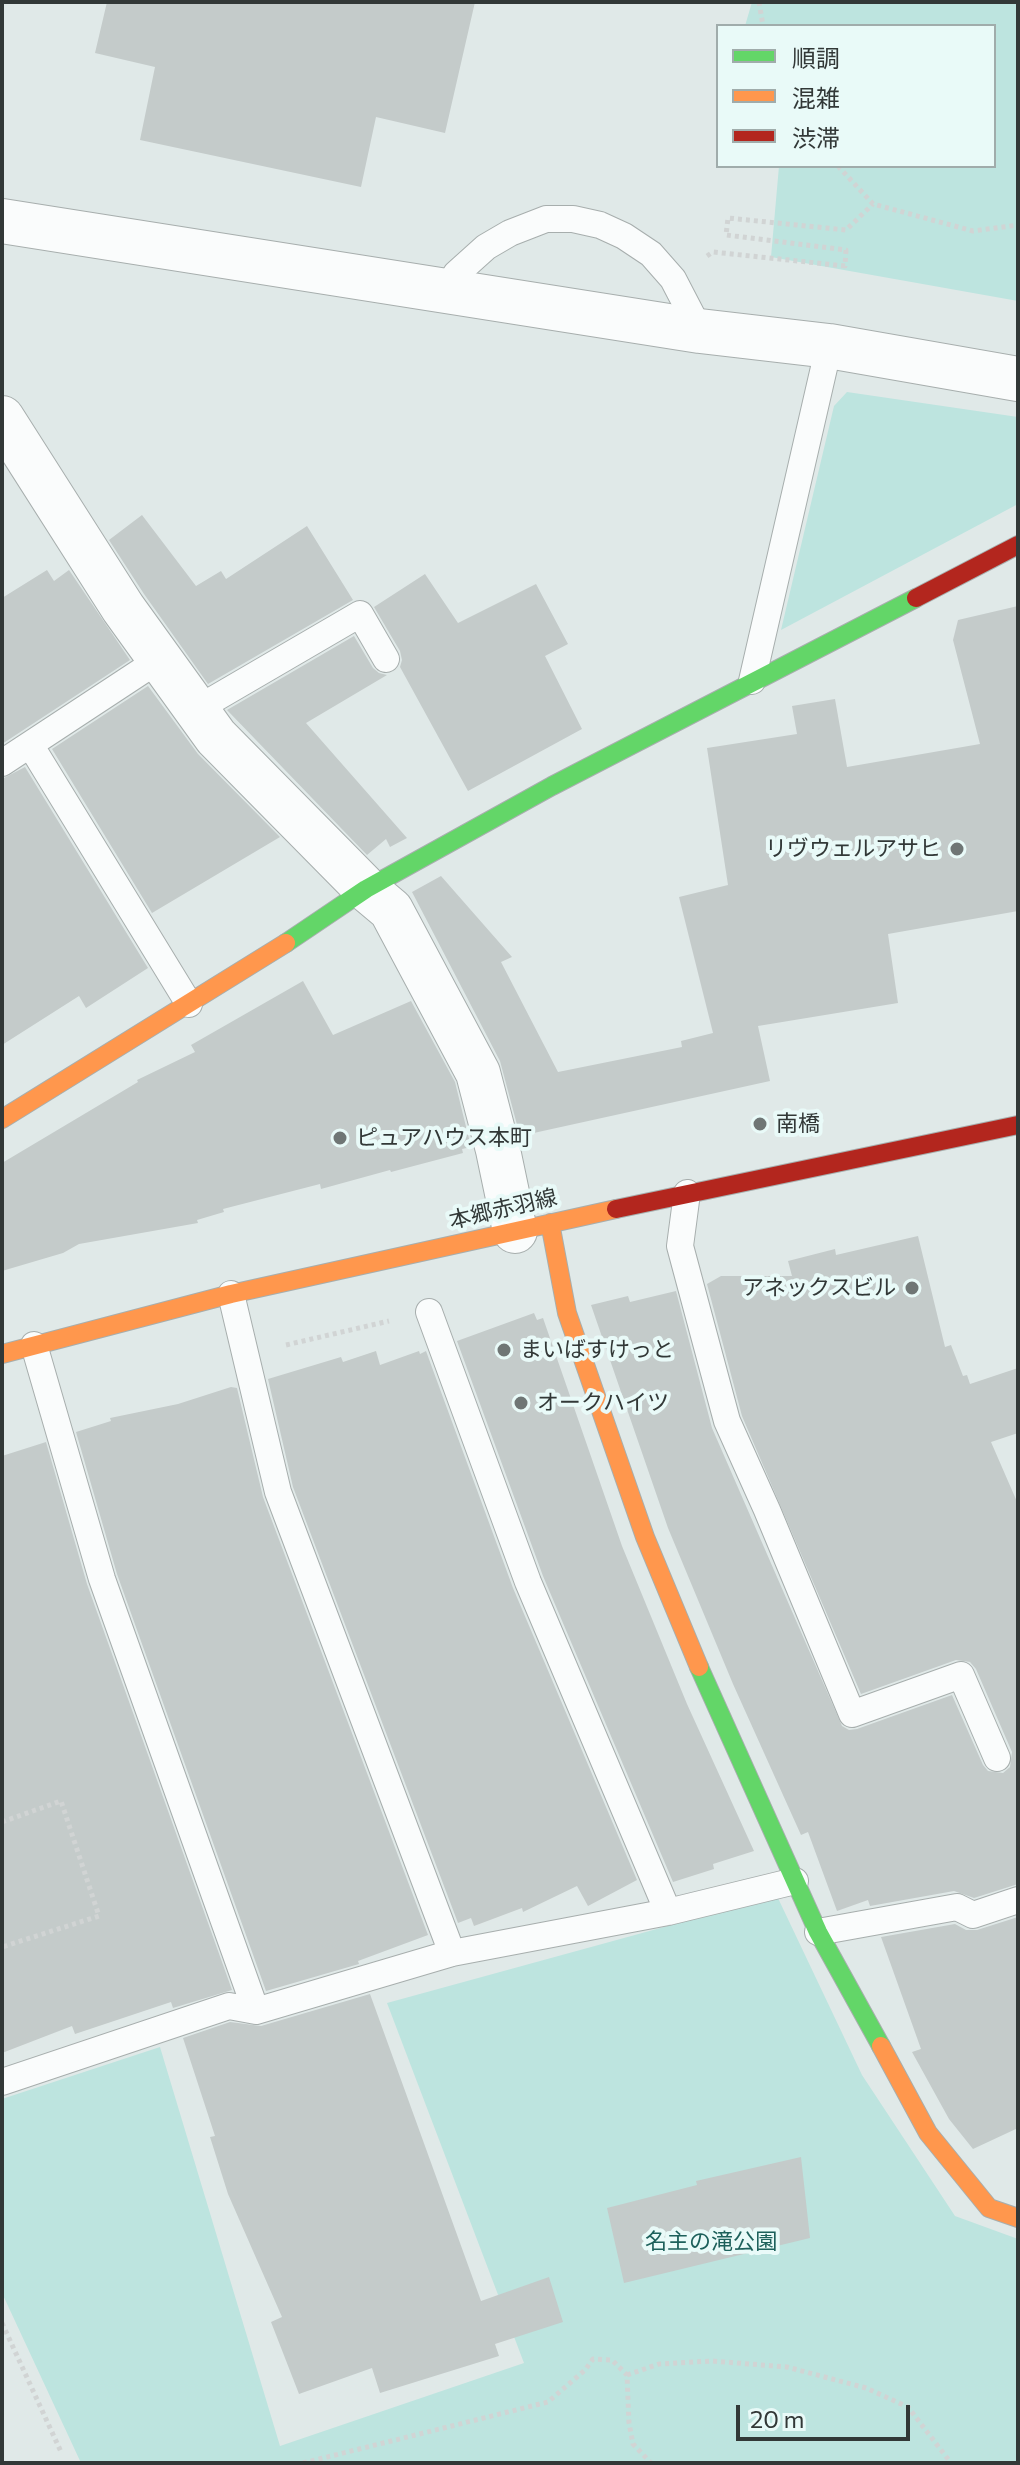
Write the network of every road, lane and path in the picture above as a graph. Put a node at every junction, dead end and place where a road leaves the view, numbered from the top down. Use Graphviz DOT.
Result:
graph roads {
  1 [pos="759,2"];
  2 [pos="763,24"];
  3 [pos="840,168"];
  4 [pos="873,204"];
  5 [pos="2,221"];
  6 [pos="1018,225"];
  7 [pos="673,279"];
  8 [pos="446,291"];
  9 [pos="700,331"];
  10 [pos="829,346"];
  11 [pos="1018,379"];
  12 [pos="2,418"];
  13 [pos="1018,545"];
  14 [pos="160,659"];
  15 [pos="386,659"];
  16 [pos="752,681"];
  17 [pos="197,709"];
  18 [pos="31,746"];
  19 [pos="2,763"];
  20 [pos="366,889"];
  21 [pos="189,1004"];
  22 [pos="2,1119"];
  23 [pos="1018,1125"];
  24 [pos="687,1193"];
  25 [pos="532,1227"];
  26 [pos="231,1294"];
  27 [pos="429,1312"];
  28 [pos="34,1345"];
  29 [pos="2,1354"];
  30 [pos="244,1355"];
  31 [pos="997,1758"];
  32 [pos="2,1822"];
  33 [pos="795,1881"];
  34 [pos="1018,1900"];
  35 [pos="668,1912"];
  36 [pos="818,1932"];
  37 [pos="2,1947"];
  38 [pos="452,1953"];
  39 [pos="256,2011"];
  40 [pos="2,2082"];
  41 [pos="1018,2218"];
  42 [pos="2,2323"];
  43 [pos="627,2375"];
  44 [pos="62,2454"];
  45 [pos="303,2463"];
  46 [pos="651,2463"];
  47 [pos="951,2463"];
  1 -- 2 [label="path"];
  3 -- 4 [label="path"];
  4 -- 6 [label="path"];
  4 -- 7 [label="path"];
  5 -- 8 [label="street"];
  7 -- 8 [label="lane"];
  7 -- 9 [label="lane"];
  8 -- 9 [label="street"];
  9 -- 10 [label="street"];
  10 -- 11 [label="street"];
  10 -- 16 [label="lane"];
  12 -- 14 [label="street"];
  13 -- 16 [label="street"];
  14 -- 17 [label="street"];
  14 -- 18 [label="lane"];
  15 -- 17 [label="lane"];
  16 -- 20 [label="street"];
  17 -- 20 [label="street"];
  18 -- 19 [label="lane"];
  18 -- 21 [label="lane"];
  20 -- 21 [label="street"];
  20 -- 25 [label="street"];
  21 -- 22 [label="street"];
  23 -- 24 [label="street, 本郷赤羽線"];
  24 -- 25 [label="street, 本郷赤羽線"];
  24 -- 31 [label="lane"];
  25 -- 26 [label="street, 本郷赤羽線"];
  25 -- 33 [label="street"];
  26 -- 28 [label="street, 本郷赤羽線"];
  26 -- 30 [label="lane"];
  27 -- 30 [label="path"];
  27 -- 35 [label="lane"];
  28 -- 29 [label="street, 本郷赤羽線"];
  28 -- 39 [label="lane"];
  30 -- 38 [label="lane"];
  32 -- 37 [label="path"];
  33 -- 35 [label="lane"];
  33 -- 36 [label="street"];
  34 -- 36 [label="lane"];
  35 -- 38 [label="lane"];
  36 -- 41 [label="street"];
  38 -- 39 [label="lane"];
  39 -- 40 [label="lane"];
  42 -- 44 [label="path"];
  43 -- 45 [label="path"];
  43 -- 46 [label="path"];
  43 -- 47 [label="path"];
}
